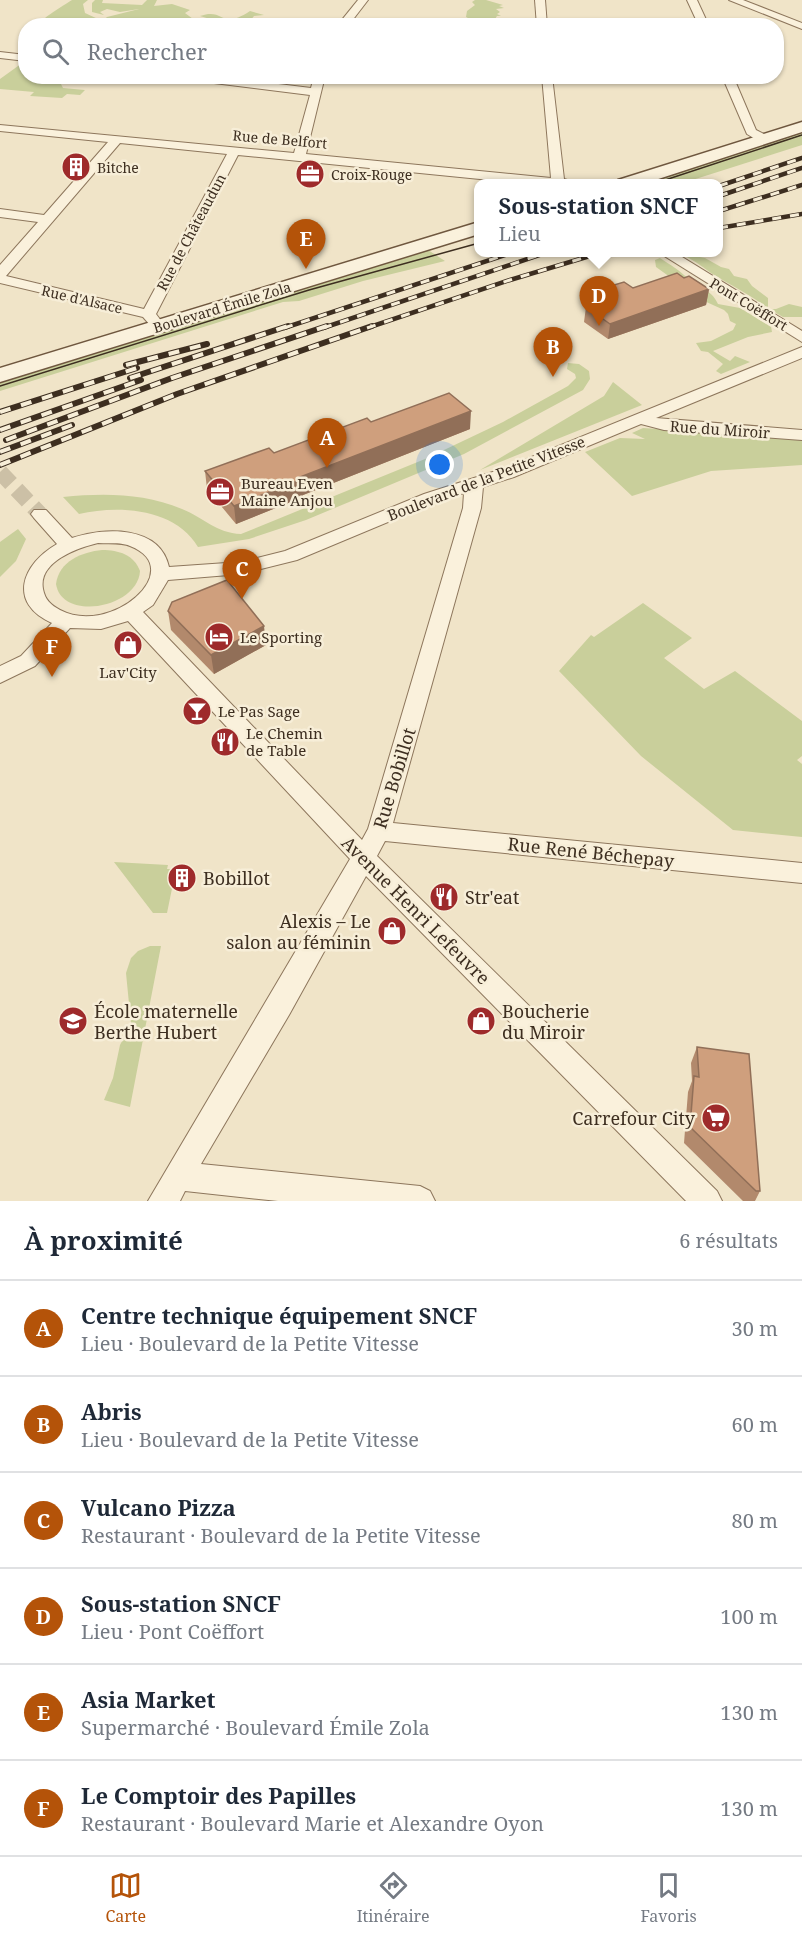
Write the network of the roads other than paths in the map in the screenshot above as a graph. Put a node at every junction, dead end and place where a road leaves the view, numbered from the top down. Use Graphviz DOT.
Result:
graph roads {
  1 [pos="363,0"];
  2 [pos="540,0"];
  3 [pos="692,0"];
  4 [pos="734,0"];
  5 [pos="348,18"];
  6 [pos="541,18"];
  7 [pos="700,18"];
  8 [pos="781,18"];
  9 [pos="784,19"];
  10 [pos="802,26"];
  11 [pos="0,55"];
  12 [pos="18,57"];
  13 [pos="249,84"];
  14 [pos="318,84"];
  15 [pos="549,84"];
  16 [pos="731,84"];
  17 [pos="316,92"];
  18 [pos="802,127"];
  19 [pos="5,129"];
  20 [pos="0,138"];
  21 [pos="117,139"];
  22 [pos="764,139"];
  23 [pos="235,150"];
  24 [pos="299,156"];
  25 [pos="528,179"];
  26 [pos="558,179"];
  27 [pos="637,179"];
  28 [pos="0,213"];
  29 [pos="47,219"];
  30 [pos="474,229"];
  31 [pos="672,257"];
  32 [pos="0,274"];
  33 [pos="0,279"];
  34 [pos="154,320"];
  35 [pos="802,337"];
  36 [pos="802,352"];
  37 [pos="0,375"];
  38 [pos="639,419"];
  39 [pos="802,435"];
  40 [pos="474,485"];
  41 [pos="40,514"];
  42 [pos="68,545"];
  43 [pos="162,574"];
  44 [pos="131,612"];
  45 [pos="66,620"];
  46 [pos="0,675"];
  47 [pos="379,831"];
  48 [pos="364,859"];
  49 [pos="802,873"];
  50 [pos="178,1176"];
  51 [pos="163,1201"];
  52 [pos="420,1201"];
  53 [pos="707,1201"];
  1 -- 5 [label="street"];
  2 -- 6 [label="street"];
  3 -- 7 [label="street"];
  4 -- 8 [label="street"];
  9 -- 10 [label="street"];
  11 -- 12 [label="street"];
  13 -- 17 [label="street"];
  14 -- 17 [label="street"];
  15 -- 26 [label="street"];
  16 -- 22 [label="street"];
  17 -- 24 [label="street"];
  18 -- 22 [label="main road"];
  19 -- 20 [label="street"];
  19 -- 21 [label="street, Rue de Belfort"];
  21 -- 23 [label="street, Rue de Belfort"];
  21 -- 29 [label="street"];
  22 -- 27 [label="main road"];
  23 -- 24 [label="street, Rue de Belfort"];
  23 -- 34 [label="street, Rue de Châteaudun"];
  24 -- 25 [label="street, Rue de Belfort"];
  28 -- 29 [label="street"];
  29 -- 32 [label="street"];
  30 -- 34 [label="main road, Boulevard Émile Zola"];
  31 -- 35 [label="street, Pont Coëffort"];
  33 -- 34 [label="street, Rue d'Alsace"];
  34 -- 37 [label="main road, Boulevard Émile Zola"];
  36 -- 38 [label="street, Boulevard de la Petite Vitesse"];
  38 -- 39 [label="street, Rue du Miroir"];
  38 -- 40 [label="street, Boulevard de la Petite Vitesse"];
  40 -- 43 [label="street, Boulevard de la Petite Vitesse"];
  40 -- 47 [label="street, Rue Bobillot"];
  41 -- 42 [label="street"];
  42 -- 43 [label="street"];
  42 -- 45 [label="street"];
  43 -- 44 [label="street"];
  44 -- 45 [label="street"];
  44 -- 48 [label="street, Avenue Henri Lefeuvre"];
  45 -- 46 [label="street"];
  47 -- 48 [label="street, Rue Bobillot"];
  47 -- 49 [label="street, Rue René Béchepay"];
  48 -- 50 [label="street, Rue Bobillot"];
  48 -- 53 [label="street, Avenue Henri Lefeuvre"];
  50 -- 51 [label="street, Rue Bobillot"];
  50 -- 52 [label="street"];
}
